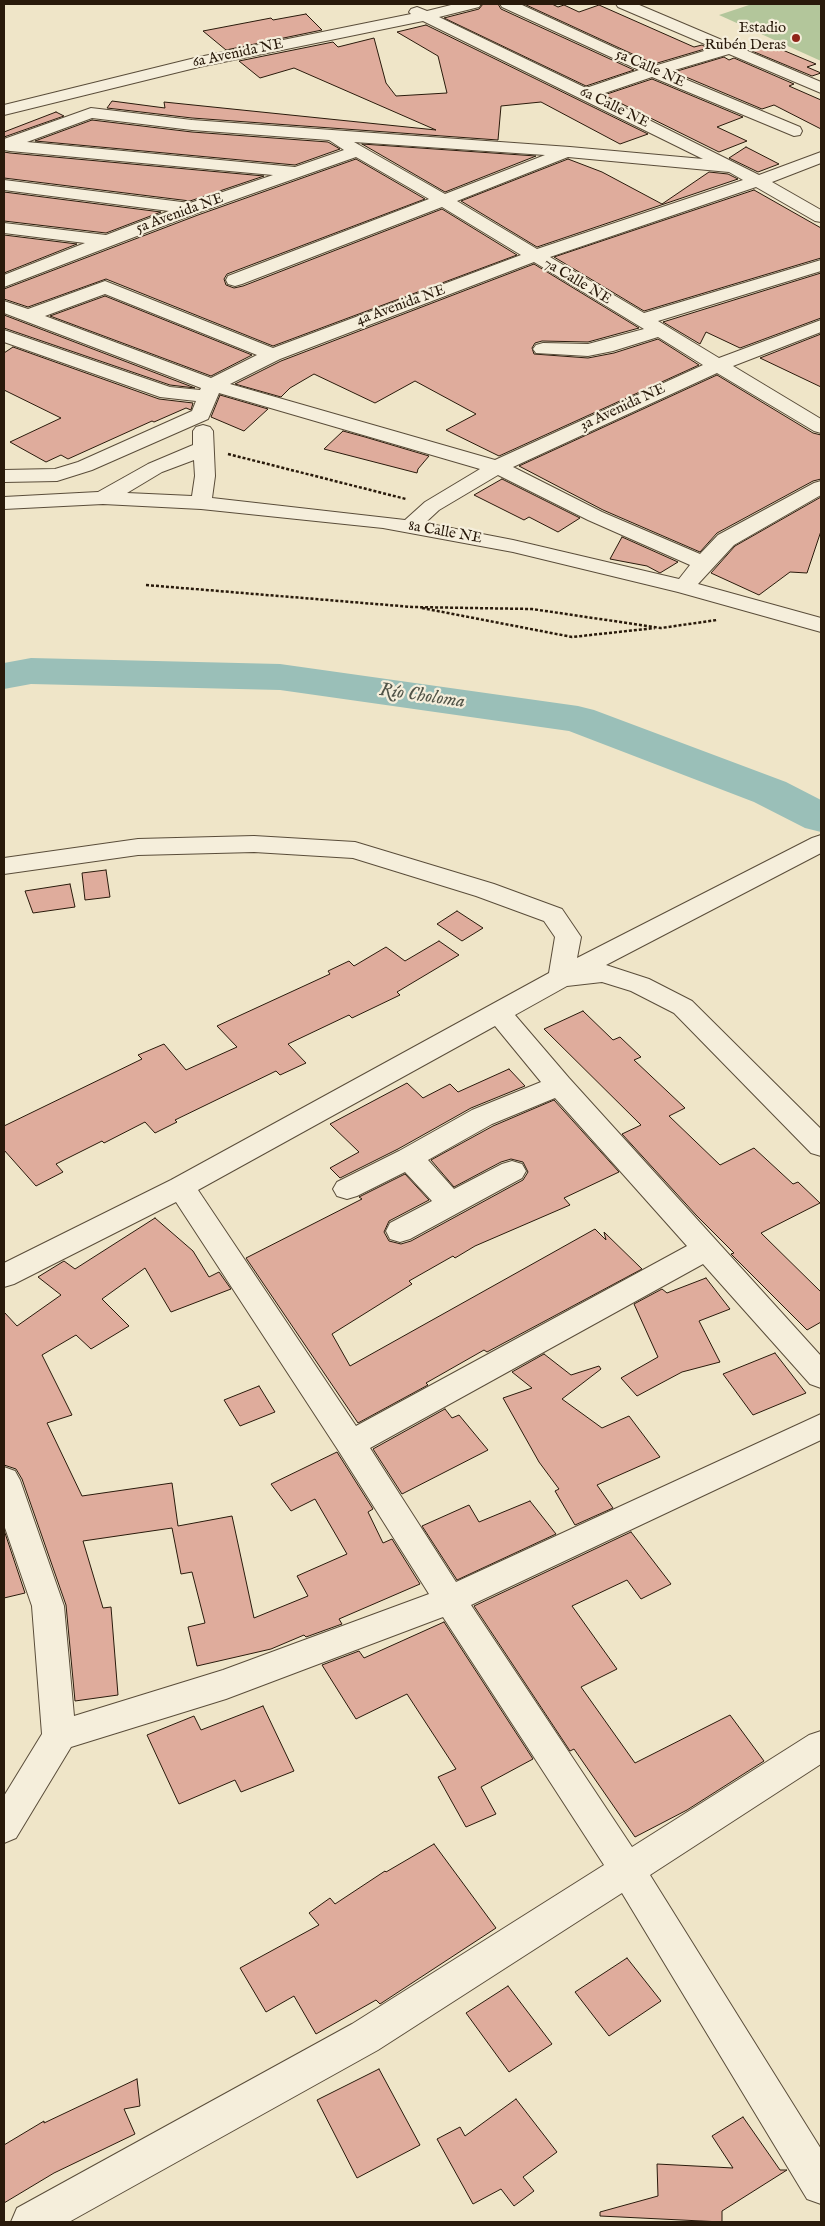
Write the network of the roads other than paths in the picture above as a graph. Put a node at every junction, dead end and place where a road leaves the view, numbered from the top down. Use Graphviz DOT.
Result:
graph roads {
  1 [pos="404,4"];
  2 [pos="474,4"];
  3 [pos="508,4"];
  4 [pos="624,4"];
  5 [pos="424,16"];
  6 [pos="730,49"];
  7 [pos="653,71"];
  8 [pos="821,88"];
  9 [pos="75,94"];
  10 [pos="585,94"];
  11 [pos="4,110"];
  12 [pos="91,112"];
  13 [pos="794,131"];
  14 [pos="333,136"];
  15 [pos="4,145"];
  16 [pos="358,151"];
  17 [pos="570,152"];
  18 [pos="821,157"];
  19 [pos="733,167"];
  20 [pos="300,172"];
  21 [pos="758,181"];
  22 [pos="4,185"];
  23 [pos="444,200"];
  24 [pos="191,209"];
  25 [pos="821,217"];
  26 [pos="4,228"];
  27 [pos="107,240"];
  28 [pos="534,256"];
  29 [pos="821,265"];
  30 [pos="4,280"];
  31 [pos="235,280"];
  32 [pos="4,307"];
  33 [pos="28,316"];
  34 [pos="641,320"];
  35 [pos="821,326"];
  36 [pos="661,330"];
  37 [pos="4,336"];
  38 [pos="543,349"];
  39 [pos="273,355"];
  40 [pos="718,365"];
  41 [pos="207,399"];
  42 [pos="821,427"];
  43 [pos="205,448"];
  44 [pos="497,467"];
  45 [pos="4,476"];
  46 [pos="821,487"];
  47 [pos="104,498"];
  48 [pos="201,503"];
  49 [pos="4,504"];
  50 [pos="409,527"];
  51 [pos="703,564"];
  52 [pos="684,587"];
  53 [pos="821,625"];
  54 [pos="821,843"];
  55 [pos="4,866"];
  56 [pos="561,978"];
  57 [pos="498,1012"];
  58 [pos="559,1086"];
  59 [pos="821,1146"];
  60 [pos="409,1158"];
  61 [pos="512,1171"];
  62 [pos="181,1188"];
  63 [pos="347,1189"];
  64 [pos="450,1203"];
  65 [pos="400,1230"];
  66 [pos="707,1248"];
  67 [pos="4,1276"];
  68 [pos="821,1376"];
  69 [pos="821,1426"];
  70 [pos="351,1444"];
  71 [pos="4,1480"];
  72 [pos="450,1600"];
  73 [pos="60,1736"];
  74 [pos="821,1746"];
  75 [pos="4,1827"];
  76 [pos="626,1868"];
  77 [pos="821,2185"];
  78 [pos="31,2222"];
  1 -- 5 [label="street, 6a Calle NE"];
  2 -- 5 [label="street, 6a Avenida NE"];
  3 -- 7 [label="street, 5a Calle NE"];
  4 -- 6 [label="street"];
  5 -- 9 [label="street, 6a Avenida NE"];
  5 -- 10 [label="street, 6a Calle NE"];
  6 -- 7 [label="street"];
  6 -- 8 [label="street"];
  7 -- 10 [label="street"];
  7 -- 13 [label="street, 5a Calle NE"];
  9 -- 11 [label="street, 6a Avenida NE"];
  9 -- 12 [label="street"];
  10 -- 19 [label="street, 6a Calle NE"];
  12 -- 14 [label="street"];
  12 -- 15 [label="street"];
  14 -- 16 [label="street, 7a Calle NE"];
  14 -- 17 [label="street"];
  15 -- 20 [label="street"];
  16 -- 20 [label="street, 5a Avenida NE"];
  16 -- 23 [label="street, 7a Calle NE"];
  17 -- 19 [label="street"];
  17 -- 23 [label="street"];
  18 -- 21 [label="street, 4a Avenida NE"];
  19 -- 21 [label="street, 6a Calle NE"];
  20 -- 24 [label="street, 5a Avenida NE"];
  21 -- 25 [label="street, 6a Calle NE"];
  21 -- 28 [label="street, 4a Avenida NE"];
  22 -- 24 [label="street"];
  23 -- 28 [label="street, 7a Calle NE"];
  23 -- 31 [label="street"];
  24 -- 27 [label="street, 5a Avenida NE"];
  26 -- 27 [label="street"];
  27 -- 30 [label="street, 5a Avenida NE"];
  28 -- 34 [label="street, 7a Calle NE"];
  28 -- 39 [label="street, 4a Avenida NE"];
  29 -- 34 [label="street"];
  32 -- 33 [label="street"];
  33 -- 39 [label="street"];
  33 -- 41 [label="street"];
  34 -- 36 [label="street, 7a Calle NE"];
  35 -- 40 [label="street, 3a Avenida NE"];
  36 -- 38 [label="street"];
  36 -- 40 [label="street, 7a Calle NE"];
  37 -- 41 [label="street"];
  39 -- 41 [label="street, 4a Avenida NE"];
  40 -- 42 [label="street, 7a Calle NE"];
  40 -- 44 [label="street, 3a Avenida NE"];
  41 -- 43 [label="street"];
  41 -- 44 [label="street"];
  41 -- 45 [label="street, 4a Avenida NE"];
  43 -- 47 [label="street"];
  43 -- 48 [label="street"];
  44 -- 50 [label="street, 3a Avenida NE"];
  44 -- 51 [label="street"];
  46 -- 51 [label="street"];
  47 -- 48 [label="street, 8a Calle NE"];
  47 -- 49 [label="street, 8a Calle NE"];
  48 -- 50 [label="street, 8a Calle NE"];
  50 -- 52 [label="street, 8a Calle NE"];
  51 -- 52 [label="street"];
  52 -- 53 [label="street"];
  54 -- 56 [label="street"];
  55 -- 56 [label="street"];
  56 -- 57 [label="street"];
  56 -- 59 [label="street"];
  57 -- 58 [label="street"];
  57 -- 62 [label="street"];
  58 -- 60 [label="street"];
  58 -- 66 [label="street"];
  60 -- 63 [label="street"];
  60 -- 64 [label="street"];
  61 -- 64 [label="street"];
  62 -- 67 [label="street"];
  62 -- 70 [label="street"];
  64 -- 65 [label="street"];
  66 -- 68 [label="street"];
  66 -- 70 [label="street"];
  69 -- 72 [label="street"];
  70 -- 72 [label="street"];
  71 -- 73 [label="street"];
  72 -- 73 [label="street"];
  72 -- 76 [label="street"];
  73 -- 75 [label="street"];
  74 -- 76 [label="street"];
  76 -- 77 [label="street"];
  76 -- 78 [label="street"];
}
